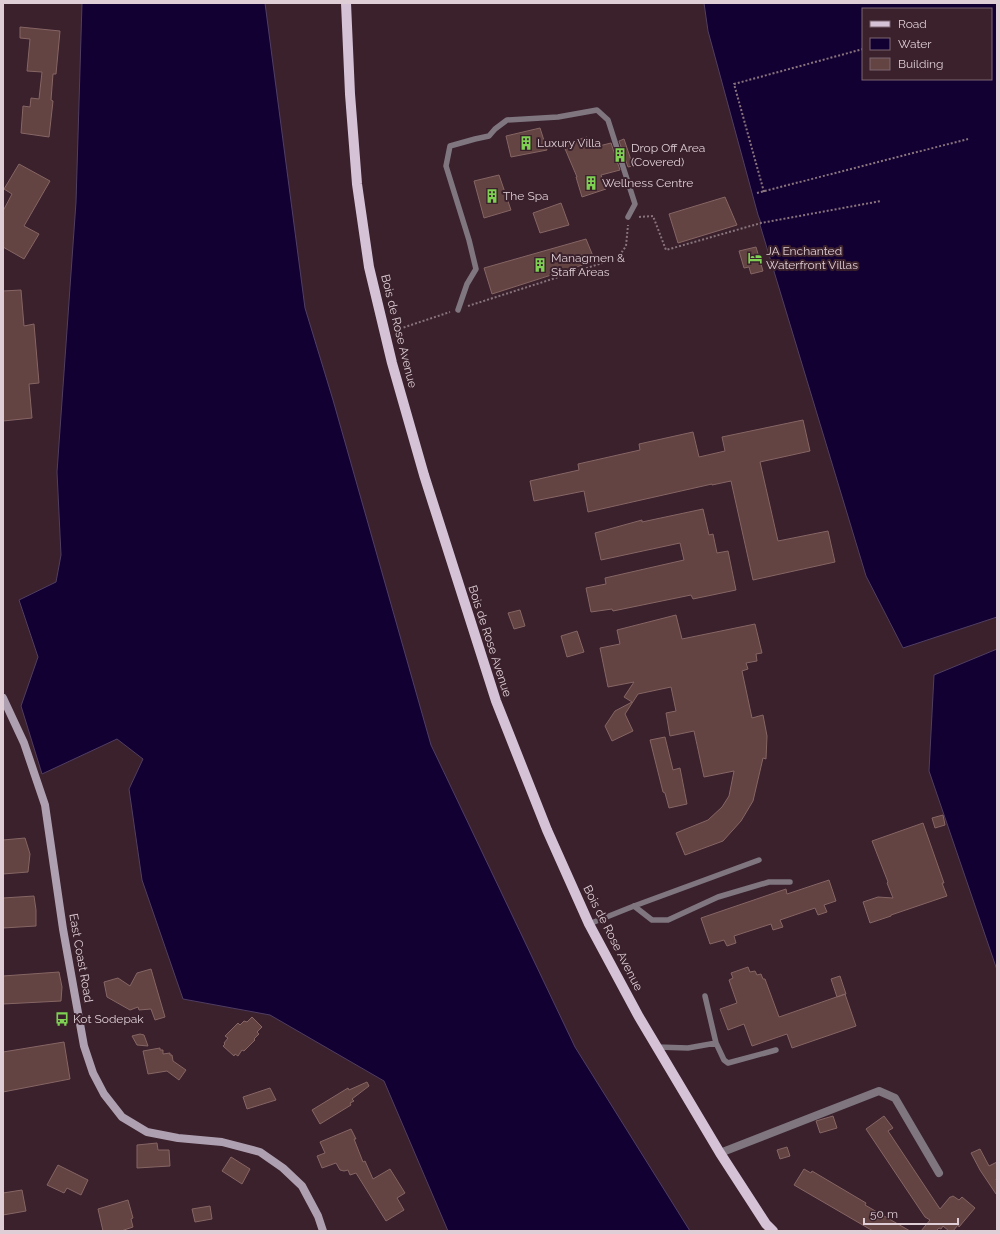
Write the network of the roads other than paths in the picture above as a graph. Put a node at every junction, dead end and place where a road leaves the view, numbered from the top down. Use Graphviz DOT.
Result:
graph roads {
  1 [pos="346,3"];
  2 [pos="628,217"];
  3 [pos="458,310"];
  4 [pos="3,698"];
  5 [pos="7,715"];
  6 [pos="759,860"];
  7 [pos="790,882"];
  8 [pos="634,906"];
  9 [pos="589,924"];
  10 [pos="705,996"];
  11 [pos="716,1043"];
  12 [pos="657,1047"];
  13 [pos="776,1050"];
  14 [pos="720,1153"];
  15 [pos="939,1172"];
  16 [pos="323,1231"];
  17 [pos="773,1231"];
  1 -- 9 [label="main road, Bois de Rose Avenue"];
  2 -- 3 [label="lane"];
  4 -- 5 [label="main road, East Coast Road"];
  5 -- 16 [label="main road, East Coast Road"];
  6 -- 8 [label="lane"];
  7 -- 8 [label="lane"];
  8 -- 9 [label="lane"];
  9 -- 12 [label="main road, Bois de Rose Avenue"];
  10 -- 11 [label="lane"];
  11 -- 12 [label="lane"];
  11 -- 13 [label="lane"];
  12 -- 14 [label="main road, Bois de Rose Avenue"];
  14 -- 15 [label="street"];
  14 -- 17 [label="main road, Bois de Rose Avenue"];
}
